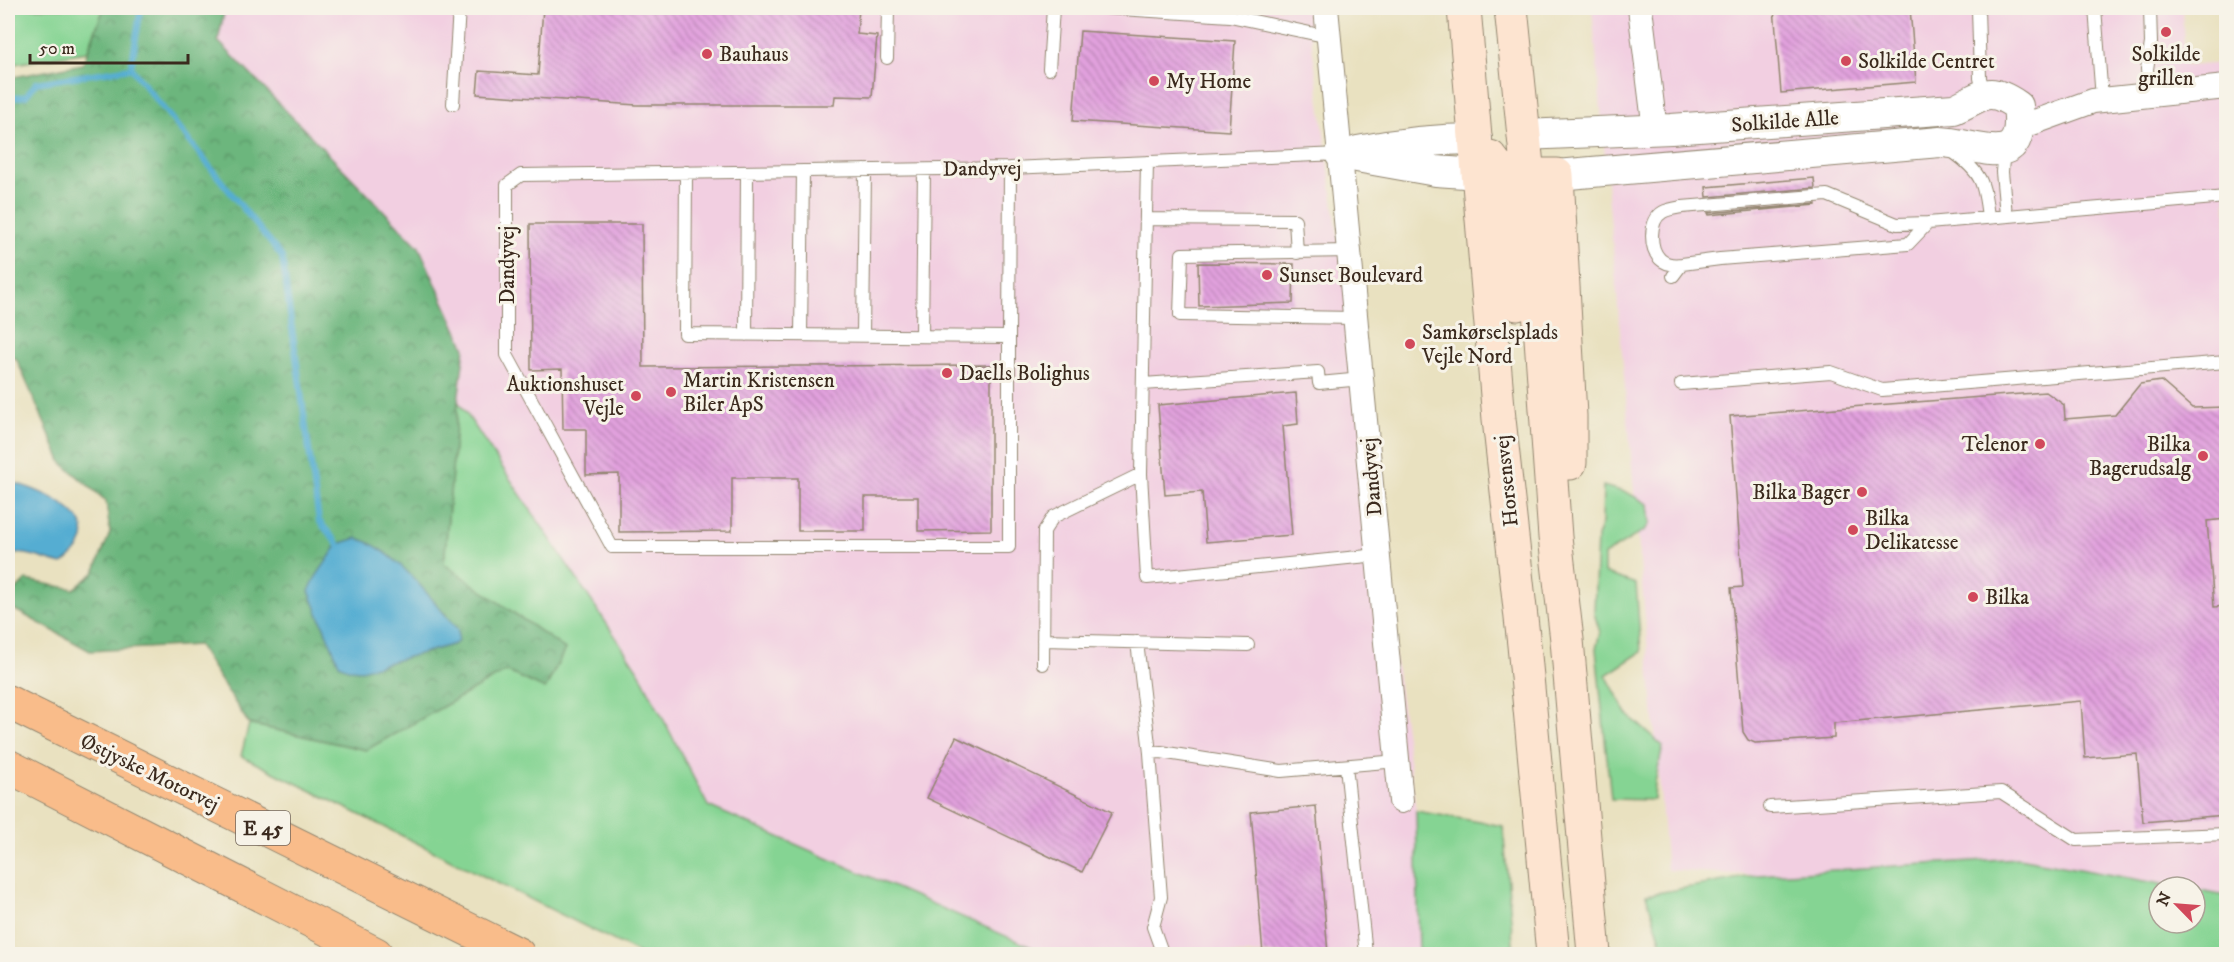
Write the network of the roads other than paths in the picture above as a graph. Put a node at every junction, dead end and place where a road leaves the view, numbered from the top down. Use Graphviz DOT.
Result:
graph roads {
  1 [pos="459,8"];
  2 [pos="888,8"];
  3 [pos="1053,8"];
  4 [pos="1105,8"];
  5 [pos="1326,8"];
  6 [pos="1464,8"];
  7 [pos="1483,8"];
  8 [pos="1511,8"];
  9 [pos="1640,8"];
  10 [pos="1978,8"];
  11 [pos="2095,8"];
  12 [pos="2150,8"];
  13 [pos="1329,37"];
  14 [pos="887,58"];
  15 [pos="1049,69"];
  16 [pos="2226,87"];
  17 [pos="1984,93"];
  18 [pos="2150,95"];
  19 [pos="2099,100"];
  20 [pos="453,104"];
  21 [pos="2014,127"];
  22 [pos="1655,130"];
  23 [pos="1502,137"];
  24 [pos="1940,142"];
  25 [pos="1340,154"];
  26 [pos="1147,162"];
  27 [pos="1010,168"];
  28 [pos="865,170"];
  29 [pos="924,170"];
  30 [pos="803,171"];
  31 [pos="686,172"];
  32 [pos="747,172"];
  33 [pos="1517,175"];
  34 [pos="2226,197"];
  35 [pos="2006,215"];
  36 [pos="1988,217"];
  37 [pos="1146,219"];
  38 [pos="1928,223"];
  39 [pos="1350,251"];
  40 [pos="1297,253"];
  41 [pos="1682,264"];
  42 [pos="1673,276"];
  43 [pos="1356,318"];
  44 [pos="746,335"];
  45 [pos="801,335"];
  46 [pos="863,335"];
  47 [pos="922,336"];
  48 [pos="1009,336"];
  49 [pos="2226,362"];
  50 [pos="1362,379"];
  51 [pos="1143,384"];
  52 [pos="1681,384"];
  53 [pos="1141,474"];
  54 [pos="1555,537"];
  55 [pos="1378,555"];
  56 [pos="1043,640"];
  57 [pos="1137,642"];
  58 [pos="1248,645"];
  59 [pos="1043,664"];
  60 [pos="8,702"];
  61 [pos="1150,753"];
  62 [pos="1398,761"];
  63 [pos="8,766"];
  64 [pos="1346,766"];
  65 [pos="1537,782"];
  66 [pos="1401,801"];
  67 [pos="1770,807"];
  68 [pos="2226,834"];
  69 [pos="376,954"];
  70 [pos="518,954"];
  71 [pos="1167,954"];
  72 [pos="1366,954"];
  73 [pos="1554,954"];
  74 [pos="1570,954"];
  75 [pos="1594,954"];
  1 -- 20 [label="lane"];
  2 -- 14 [label="lane"];
  3 -- 15 [label="lane"];
  4 -- 13 [label="lane"];
  5 -- 13 [label="street, Dandyvej"];
  6 -- 23 [label="main road, Horsensvej"];
  7 -- 23 [label="main road"];
  8 -- 23 [label="main road, Horsensvej"];
  9 -- 22 [label="street"];
  10 -- 17 [label="lane"];
  11 -- 19 [label="lane"];
  12 -- 18 [label="lane"];
  13 -- 25 [label="street, Dandyvej"];
  16 -- 18 [label="street, Solkilde Alle"];
  17 -- 21 [label="street"];
  17 -- 22 [label="street, Solkilde Alle"];
  18 -- 19 [label="street, Solkilde Alle"];
  19 -- 21 [label="street, Solkilde Alle"];
  21 -- 24 [label="street, Solkilde Alle"];
  21 -- 35 [label="lane"];
  22 -- 23 [label="street, Solkilde Alle"];
  23 -- 25 [label="street, Dandyvej"];
  23 -- 33 [label="main road, Horsensvej"];
  23 -- 33 [label="main road, Horsensvej"];
  24 -- 33 [label="street, Solkilde Alle"];
  24 -- 36 [label="lane"];
  25 -- 26 [label="lane, Dandyvej"];
  25 -- 33 [label="street, Dandyvej"];
  25 -- 39 [label="street, Dandyvej"];
  26 -- 27 [label="lane, Dandyvej"];
  26 -- 37 [label="lane"];
  27 -- 29 [label="lane, Dandyvej"];
  27 -- 48 [label="lane"];
  28 -- 29 [label="lane, Dandyvej"];
  28 -- 30 [label="lane, Dandyvej"];
  28 -- 46 [label="lane"];
  29 -- 47 [label="lane"];
  30 -- 32 [label="lane, Dandyvej"];
  30 -- 45 [label="lane"];
  31 -- 32 [label="lane, Dandyvej"];
  31 -- 44 [label="lane"];
  31 -- 48 [label="lane, Dandyvej"];
  32 -- 44 [label="lane"];
  33 -- 54 [label="main road, Horsensvej"];
  33 -- 54 [label="main road"];
  33 -- 65 [label="main road, Horsensvej"];
  34 -- 35 [label="lane"];
  35 -- 36 [label="lane"];
  36 -- 38 [label="lane"];
  37 -- 40 [label="lane"];
  37 -- 51 [label="lane"];
  38 -- 41 [label="lane"];
  38 -- 41 [label="lane"];
  39 -- 40 [label="lane"];
  39 -- 43 [label="street, Dandyvej"];
  40 -- 43 [label="lane"];
  41 -- 42 [label="lane"];
  43 -- 50 [label="street, Dandyvej"];
  44 -- 45 [label="lane"];
  45 -- 46 [label="lane"];
  46 -- 47 [label="lane"];
  47 -- 48 [label="lane"];
  49 -- 52 [label="lane"];
  50 -- 51 [label="lane"];
  50 -- 55 [label="street, Dandyvej"];
  51 -- 53 [label="lane"];
  53 -- 55 [label="lane"];
  53 -- 56 [label="lane"];
  54 -- 75 [label="main road, Horsensvej"];
  55 -- 62 [label="street, Dandyvej"];
  56 -- 57 [label="lane"];
  56 -- 59 [label="lane"];
  57 -- 58 [label="lane"];
  57 -- 61 [label="lane"];
  60 -- 70 [label="highway, Østjyske Motorvej / E 45"];
  61 -- 64 [label="lane"];
  61 -- 71 [label="lane"];
  62 -- 64 [label="lane"];
  62 -- 66 [label="street, Dandyvej"];
  63 -- 69 [label="highway"];
  64 -- 72 [label="lane"];
  65 -- 73 [label="main road, Horsensvej"];
  65 -- 74 [label="main road"];
  67 -- 68 [label="lane"];
}
